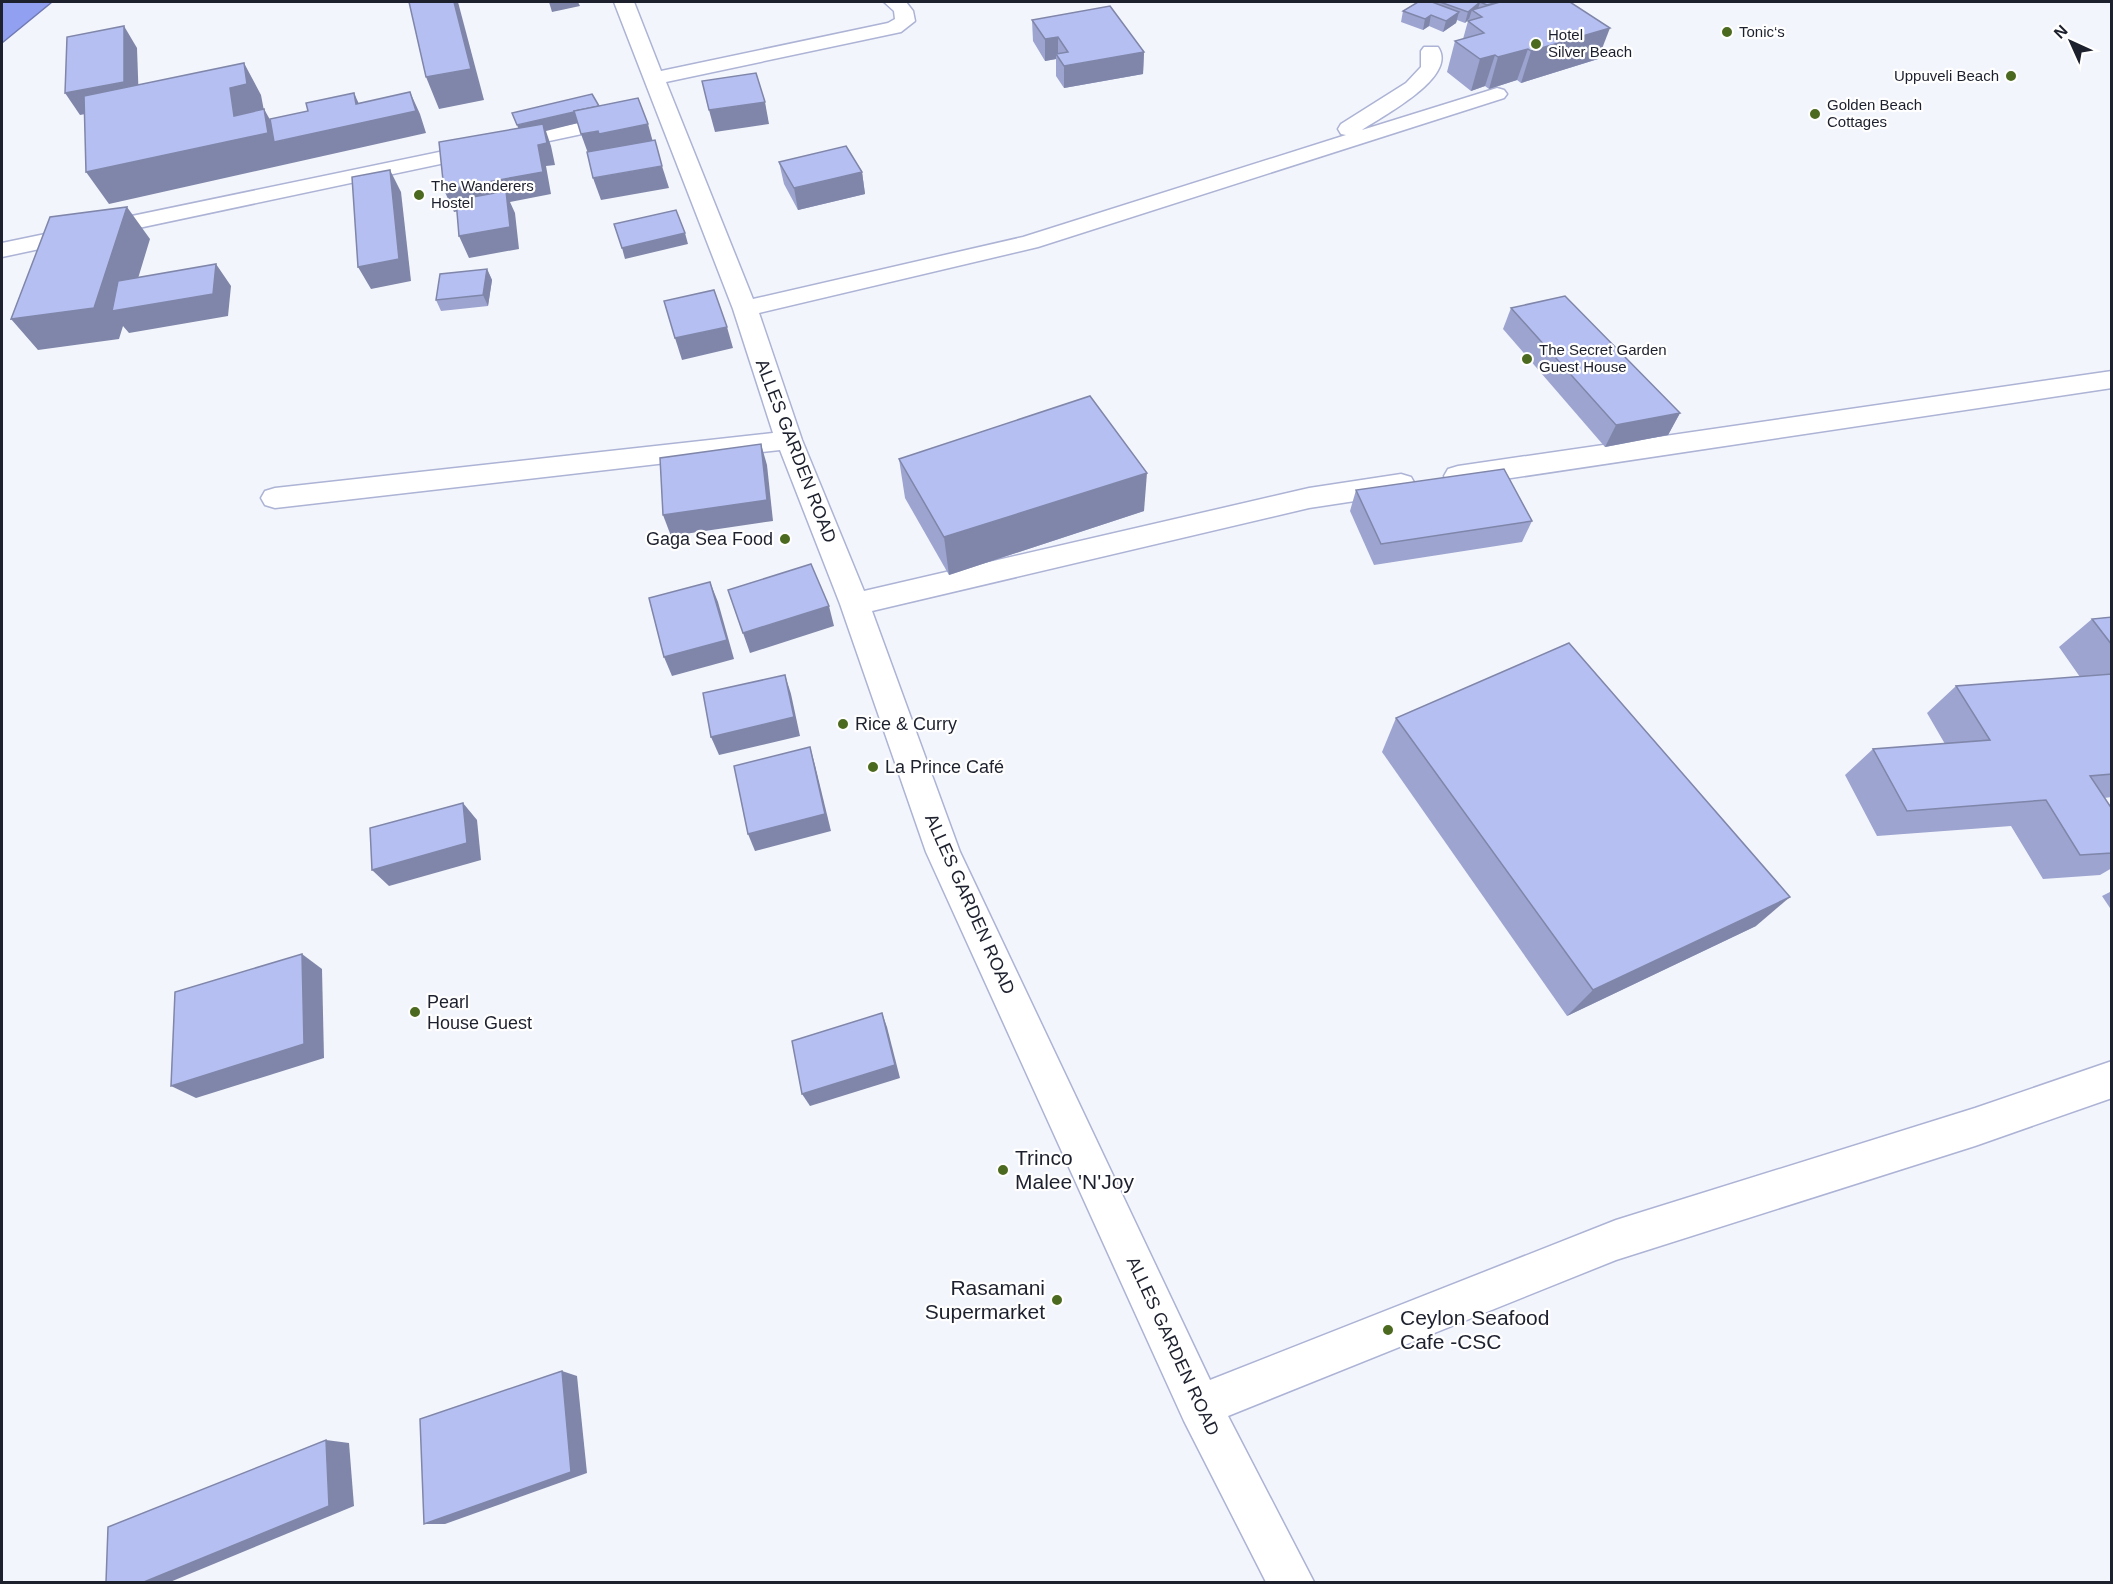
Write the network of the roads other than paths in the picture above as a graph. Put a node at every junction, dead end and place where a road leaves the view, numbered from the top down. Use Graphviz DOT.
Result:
graph roads {
  1 [pos="626,2"];
  2 [pos="893,2"];
  3 [pos="1431,51"];
  4 [pos="1497,94"];
  5 [pos="661,97"];
  6 [pos="1320,148"];
  7 [pos="2,250"];
  8 [pos="745,309"];
  9 [pos="2112,380"];
  10 [pos="789,440"];
  11 [pos="275,498"];
  12 [pos="855,604"];
  13 [pos="2112,1079"];
  14 [pos="1199,1406"];
  15 [pos="1291,1582"];
  1 -- 5 [label="street, ALLES GARDEN ROAD"];
  2 -- 5 [label="street"];
  3 -- 6 [label="street"];
  4 -- 6 [label="street"];
  5 -- 7 [label="street"];
  5 -- 8 [label="street, ALLES GARDEN ROAD"];
  6 -- 8 [label="street"];
  8 -- 10 [label="street, ALLES GARDEN ROAD"];
  9 -- 12 [label="street"];
  10 -- 11 [label="street"];
  10 -- 12 [label="street, ALLES GARDEN ROAD"];
  12 -- 14 [label="street, ALLES GARDEN ROAD"];
  13 -- 14 [label="street"];
  14 -- 15 [label="street, ALLES GARDEN ROAD"];
}
